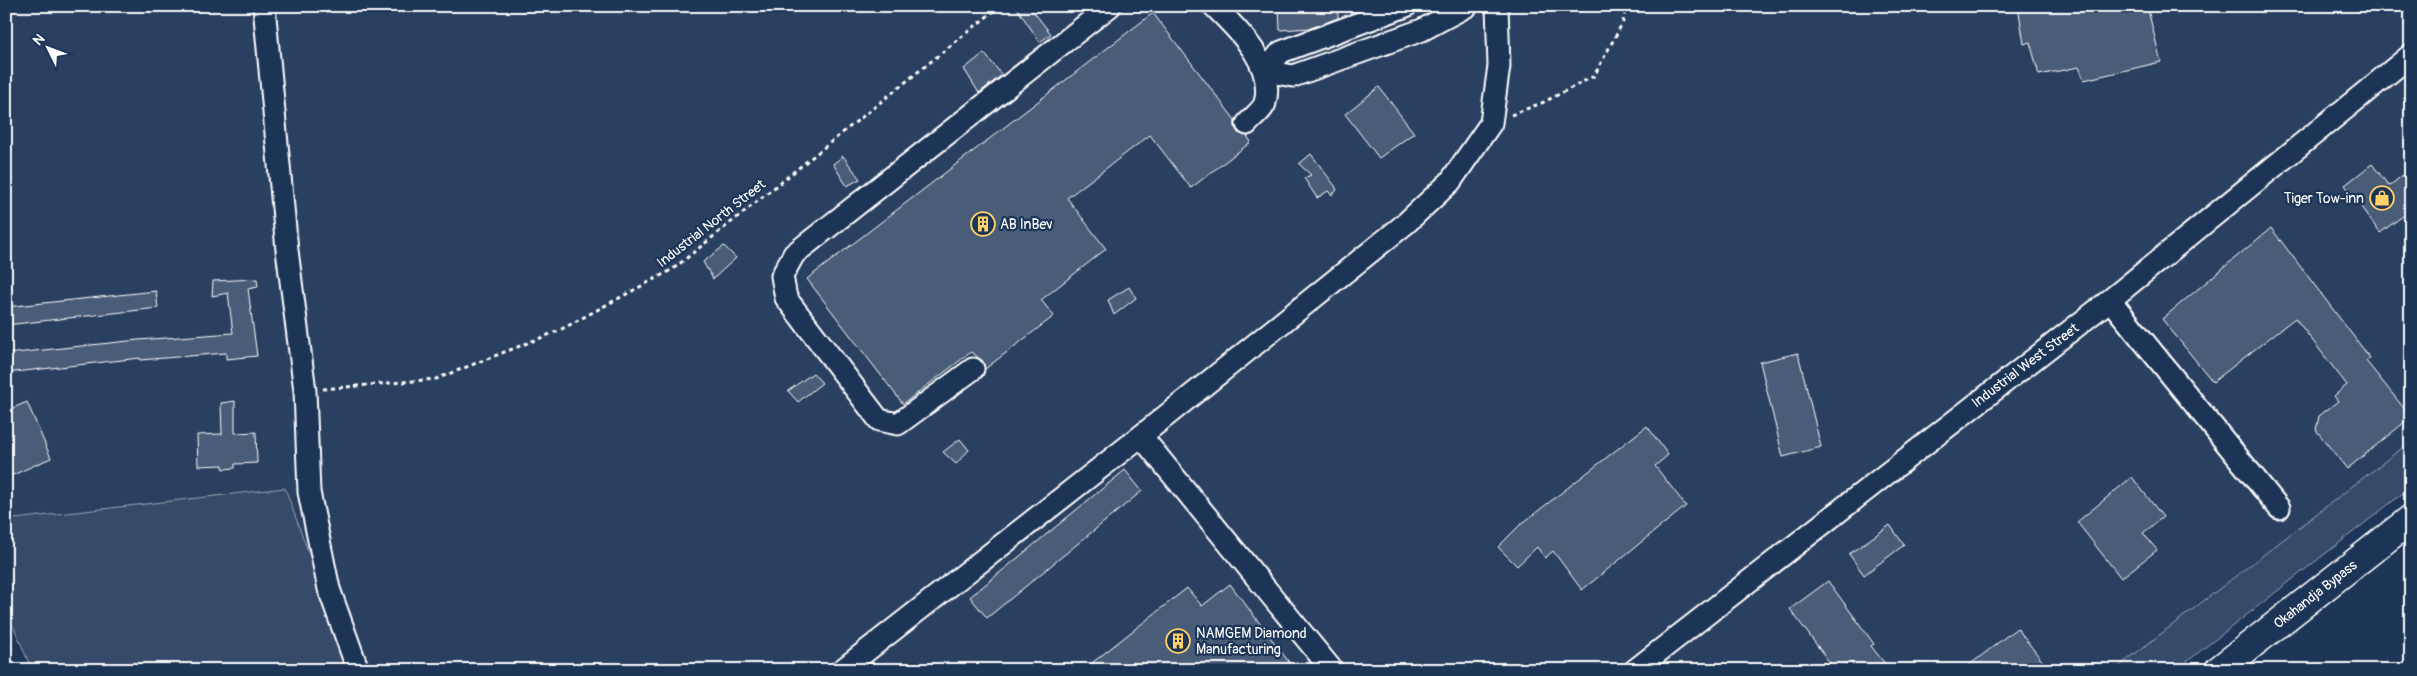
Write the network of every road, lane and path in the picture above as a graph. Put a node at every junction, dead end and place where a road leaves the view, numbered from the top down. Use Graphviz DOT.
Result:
graph roads {
  1 [pos="264,6"];
  2 [pos="1000,6"];
  3 [pos="1110,6"];
  4 [pos="1214,6"];
  5 [pos="1406,6"];
  6 [pos="1467,6"];
  7 [pos="1497,6"];
  8 [pos="1626,6"];
  9 [pos="2411,55"];
  10 [pos="1265,71"];
  11 [pos="1491,123"];
  12 [pos="1247,124"];
  13 [pos="2110,300"];
  14 [pos="973,369"];
  15 [pos="305,391"];
  16 [pos="1141,436"];
  17 [pos="2279,508"];
  18 [pos="2411,519"];
  19 [pos="358,670"];
  20 [pos="842,670"];
  21 [pos="1332,670"];
  22 [pos="1634,670"];
  23 [pos="2219,670"];
  1 -- 15 [label="street"];
  2 -- 15 [label="path, Industrial North Street"];
  3 -- 14 [label="street"];
  4 -- 10 [label="street"];
  5 -- 10 [label="street"];
  6 -- 10 [label="street"];
  7 -- 11 [label="street"];
  8 -- 11 [label="path"];
  9 -- 13 [label="street, Industrial West Street"];
  10 -- 12 [label="street"];
  11 -- 16 [label="street"];
  13 -- 17 [label="street"];
  13 -- 22 [label="street, Industrial West Street"];
  15 -- 19 [label="street"];
  16 -- 20 [label="street"];
  16 -- 21 [label="street"];
  18 -- 23 [label="highway, Okahandja Bypass"];
}
